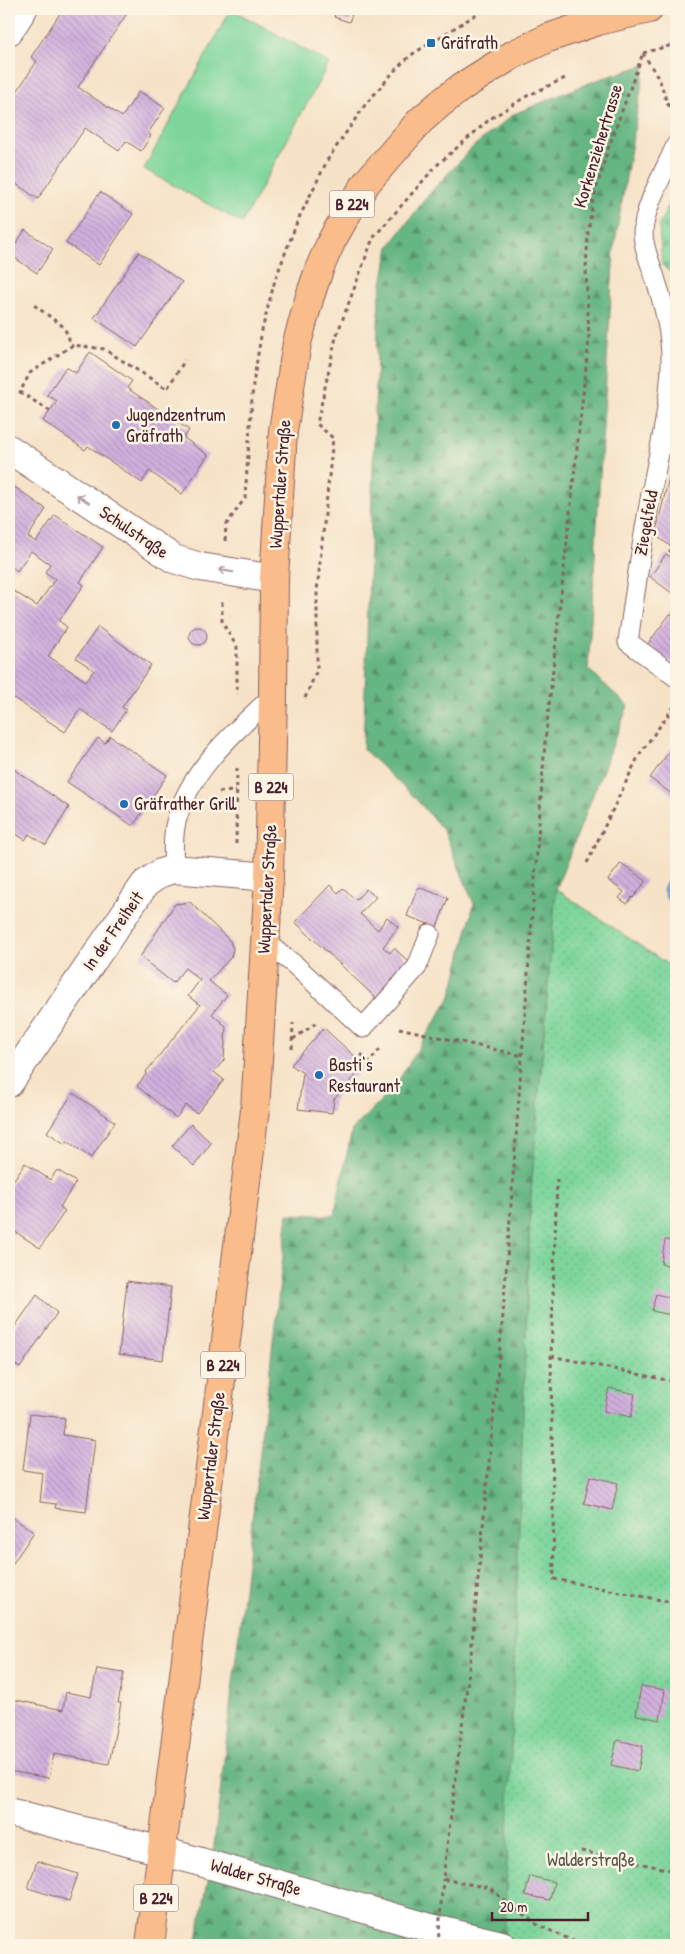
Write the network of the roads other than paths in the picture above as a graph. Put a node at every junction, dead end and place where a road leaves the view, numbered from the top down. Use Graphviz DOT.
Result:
graph roads {
  1 [pos="23,9"];
  2 [pos="649,9"];
  3 [pos="597,15"];
  4 [pos="9,31"];
  5 [pos="676,145"];
  6 [pos="9,449"];
  7 [pos="274,579"];
  8 [pos="676,677"];
  9 [pos="274,696"];
  10 [pos="173,869"];
  11 [pos="269,877"];
  12 [pos="430,934"];
  13 [pos="265,942"];
  14 [pos="9,1083"];
  15 [pos="9,1812"];
  16 [pos="162,1851"];
  17 [pos="150,1945"];
  18 [pos="502,1945"];
  1 -- 4 [label="street"];
  2 -- 3 [label="main road, Wuppertaler Straße / B 224"];
  3 -- 7 [label="main road, Wuppertaler Straße / B 224"];
  5 -- 8 [label="lane, Ziegelfeld"];
  7 -- 6 [label="street, Schulstraße, one-way"];
  7 -- 9 [label="main road, Wuppertaler Straße / B 224"];
  9 -- 10 [label="lane"];
  9 -- 11 [label="main road, Wuppertaler Straße / B 224"];
  10 -- 11 [label="street"];
  10 -- 14 [label="street, In der Freiheit"];
  11 -- 13 [label="main road, Wuppertaler Straße / B 224"];
  12 -- 13 [label="lane"];
  13 -- 16 [label="main road, Wuppertaler Straße / B 224"];
  15 -- 16 [label="street, Walder Straße"];
  16 -- 17 [label="main road, Wuppertaler Straße / B 224"];
  16 -- 18 [label="street, Walder Straße"];
}
